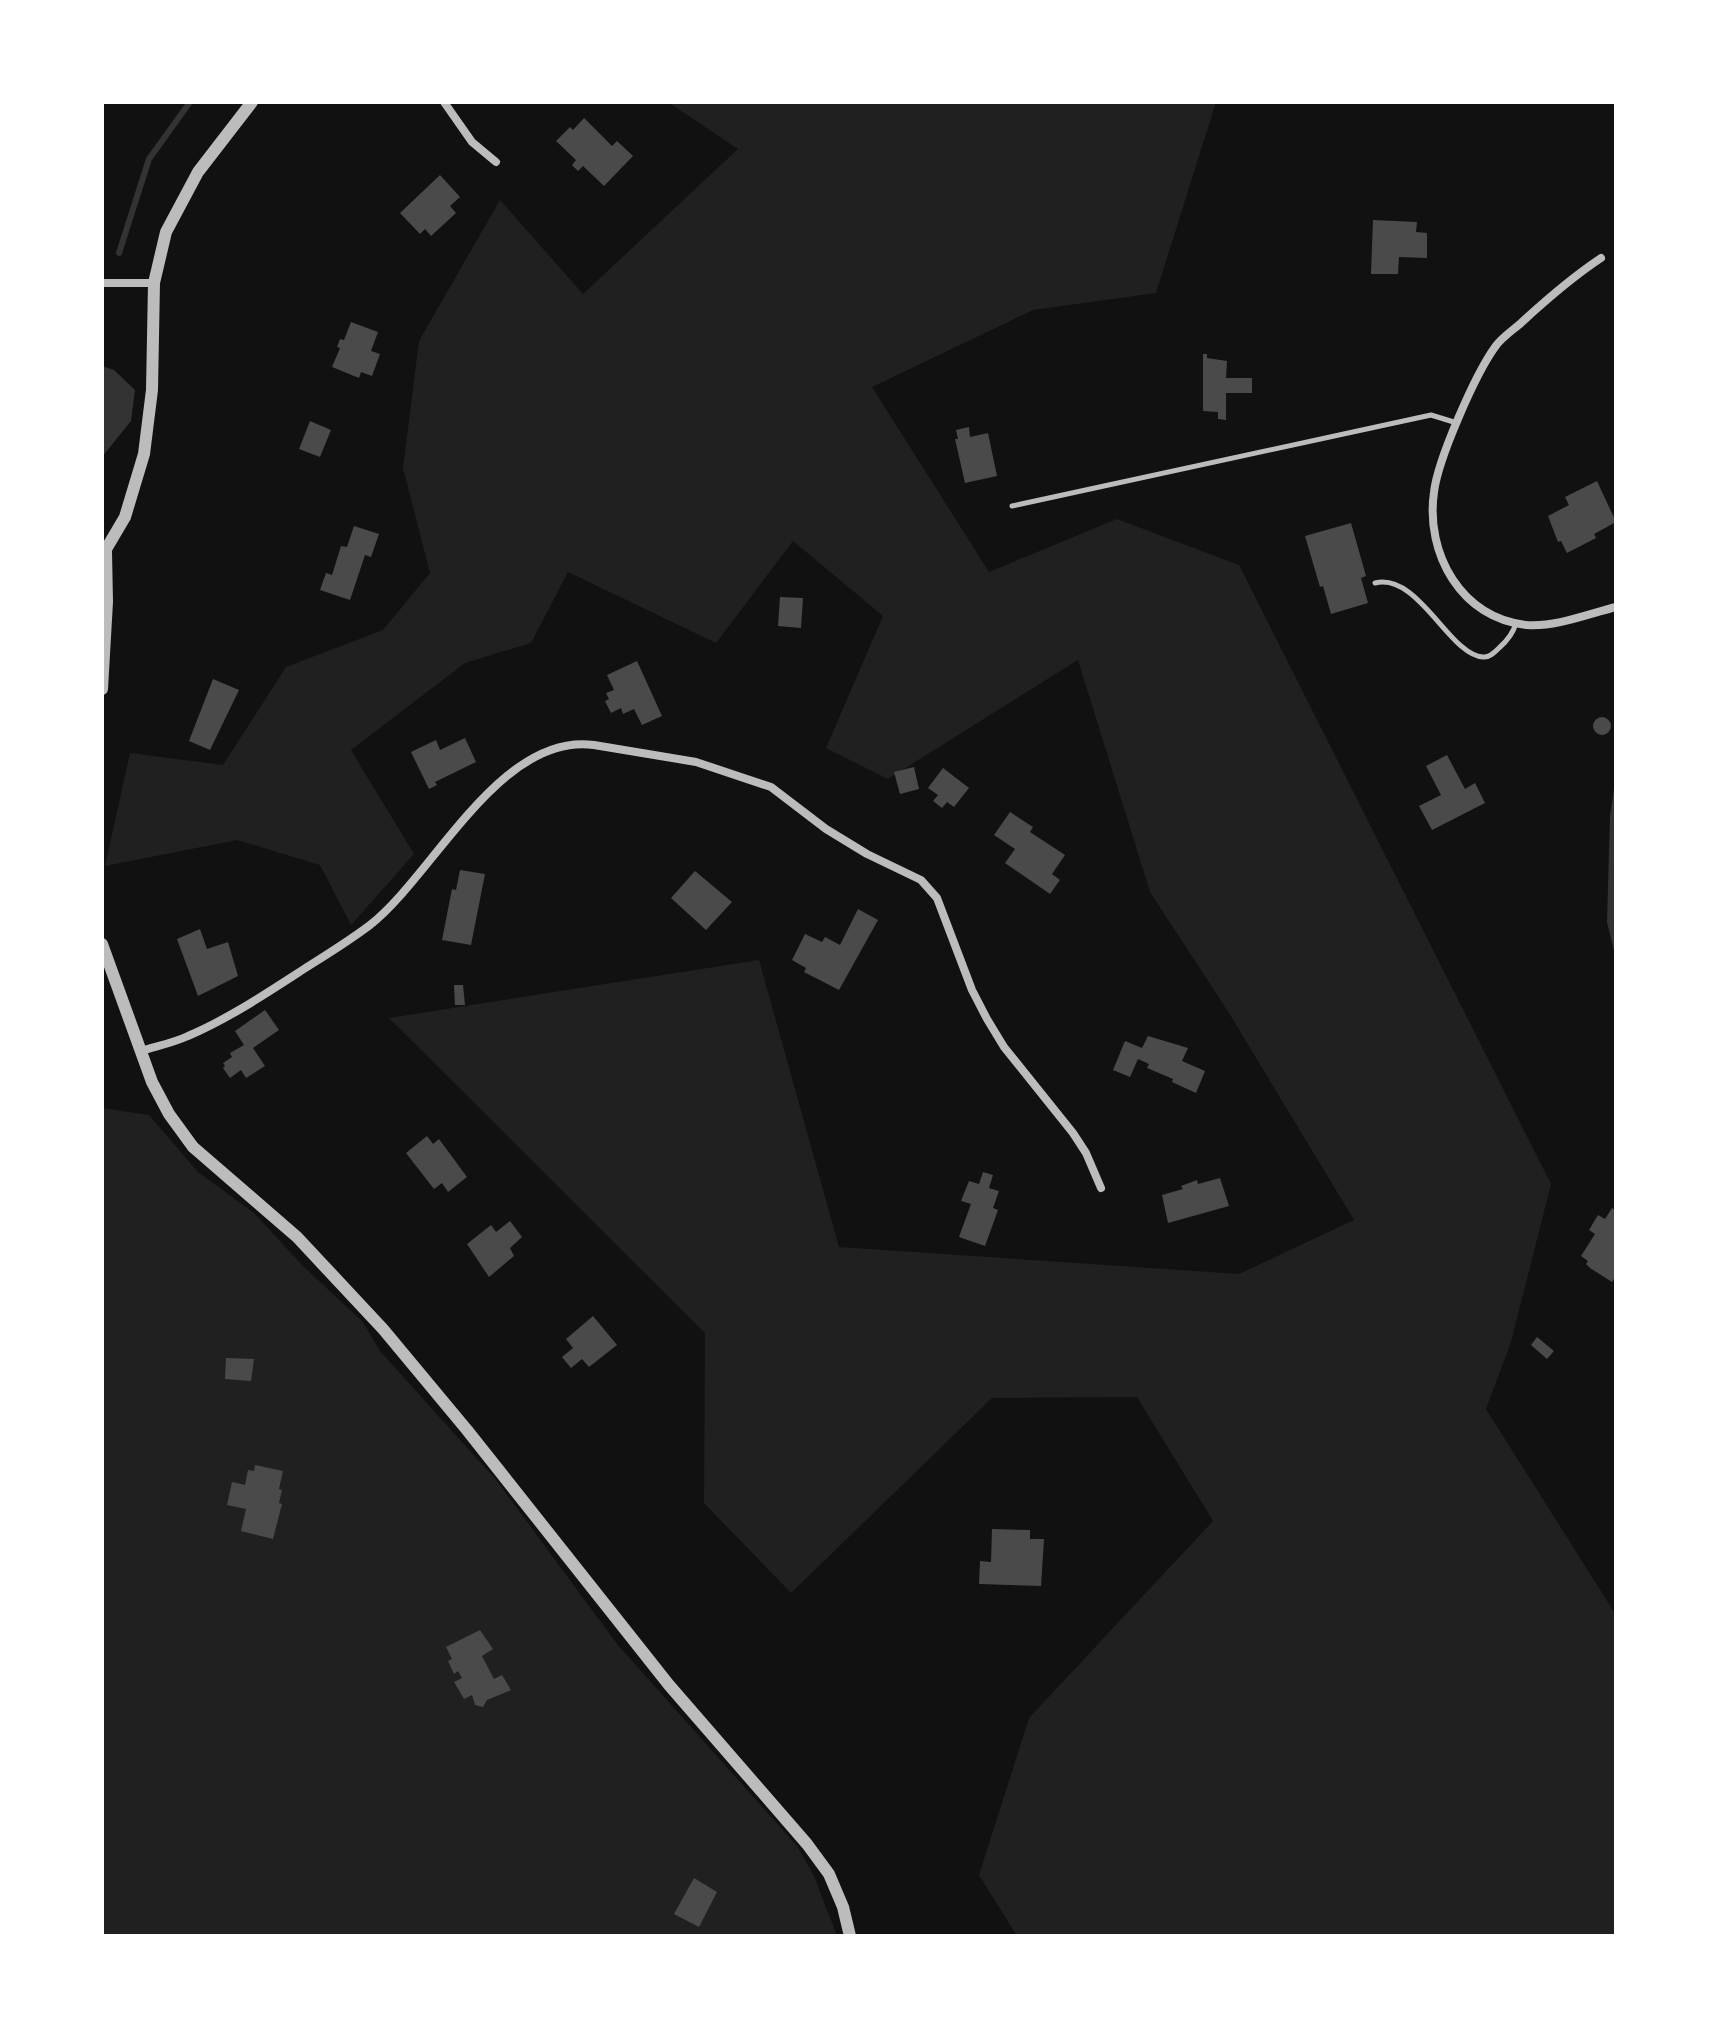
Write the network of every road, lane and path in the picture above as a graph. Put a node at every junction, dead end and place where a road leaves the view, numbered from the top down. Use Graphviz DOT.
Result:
graph roads {
  1 [pos="252,102"];
  2 [pos="444,102"];
  3 [pos="496,162"];
  4 [pos="1601,258"];
  5 [pos="102,283"];
  6 [pos="154,283"];
  7 [pos="1457,424"];
  8 [pos="1012,506"];
  9 [pos="104,554"];
  10 [pos="1375,583"];
  11 [pos="1616,607"];
  12 [pos="1516,623"];
  13 [pos="102,689"];
  14 [pos="102,944"];
  15 [pos="141,1051"];
  16 [pos="1101,1188"];
  17 [pos="850,1936"];
  1 -- 6 [label="street"];
  2 -- 3 [label="street"];
  4 -- 7 [label="street"];
  5 -- 6 [label="street"];
  6 -- 9 [label="street"];
  7 -- 8 [label="lane"];
  7 -- 12 [label="street"];
  9 -- 13 [label="street"];
  10 -- 12 [label="lane"];
  11 -- 12 [label="street"];
  14 -- 15 [label="street"];
  15 -- 16 [label="street"];
  15 -- 17 [label="street"];
}
